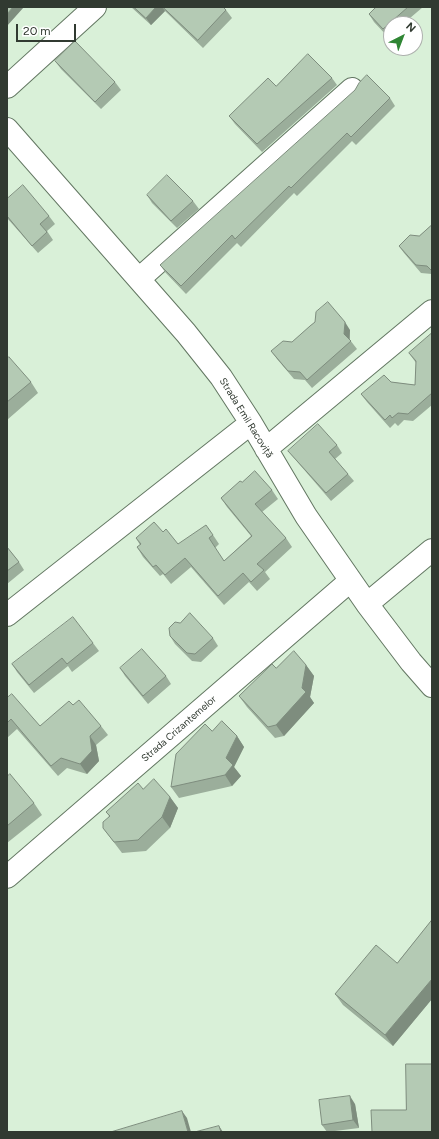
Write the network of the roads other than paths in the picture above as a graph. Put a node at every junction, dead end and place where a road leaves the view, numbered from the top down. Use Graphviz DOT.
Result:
graph roads {
  1 [pos="95,7"];
  2 [pos="7,88"];
  3 [pos="352,89"];
  4 [pos="7,129"];
  5 [pos="139,279"];
  6 [pos="432,311"];
  7 [pos="251,422"];
  8 [pos="266,449"];
  9 [pos="432,550"];
  10 [pos="350,581"];
  11 [pos="368,604"];
  12 [pos="7,615"];
  13 [pos="432,686"];
  14 [pos="7,877"];
  1 -- 2 [label="street"];
  3 -- 5 [label="street"];
  4 -- 5 [label="street, Strada Emil Racoviță"];
  5 -- 7 [label="street, Strada Emil Racoviță"];
  6 -- 8 [label="street"];
  7 -- 8 [label="street, Strada Emil Racoviță"];
  7 -- 12 [label="street"];
  8 -- 10 [label="street, Strada Emil Racoviță"];
  9 -- 11 [label="street"];
  10 -- 11 [label="street, Strada Emil Racoviță"];
  10 -- 14 [label="street, Strada Crizantemelor"];
  11 -- 13 [label="street, Strada Emil Racoviță"];
}
